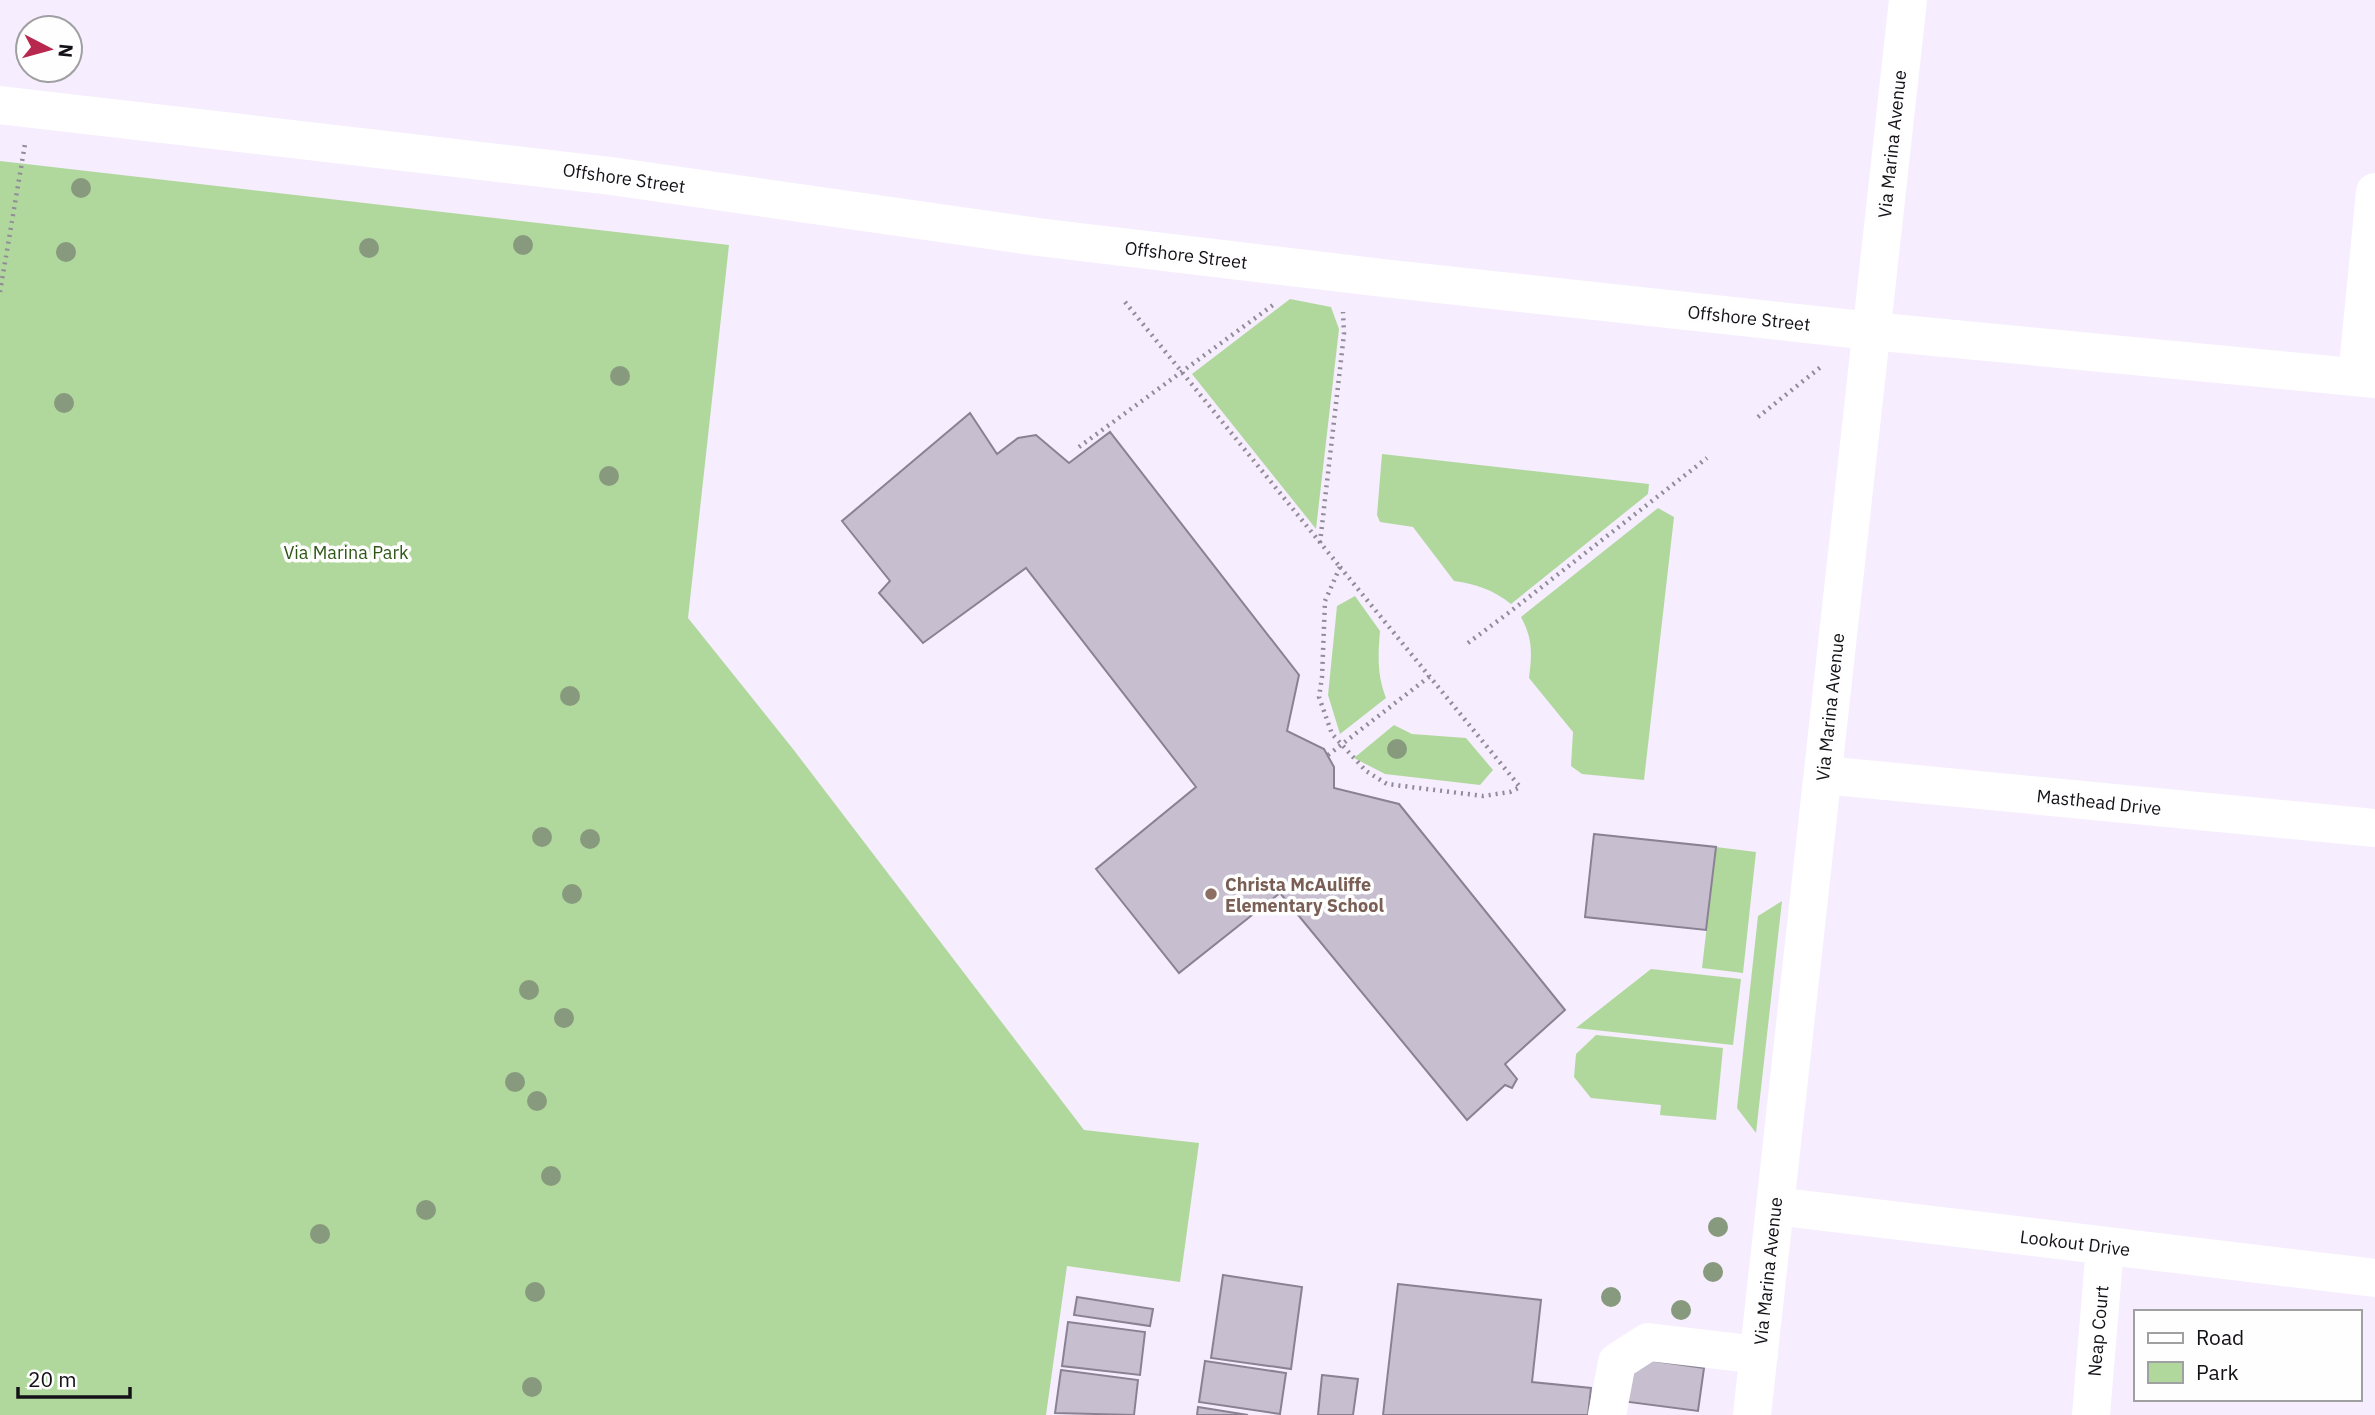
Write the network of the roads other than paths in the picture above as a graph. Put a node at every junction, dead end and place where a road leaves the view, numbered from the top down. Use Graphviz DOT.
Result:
graph roads {
  1 [pos="1908,0"];
  2 [pos="0,105"];
  3 [pos="2375,191"];
  4 [pos="1871,331"];
  5 [pos="2366,378"];
  6 [pos="1823,775"];
  7 [pos="2375,828"];
  8 [pos="1775,1206"];
  9 [pos="2105,1247"];
  10 [pos="2375,1278"];
  11 [pos="1759,1355"];
  12 [pos="1607,1415"];
  13 [pos="1752,1415"];
  14 [pos="2091,1415"];
  1 -- 4 [label="street, Via Marina Avenue"];
  2 -- 4 [label="street, Offshore Street"];
  3 -- 5 [label="street"];
  4 -- 5 [label="street, Offshore Street"];
  4 -- 6 [label="street, Via Marina Avenue"];
  6 -- 7 [label="street, Masthead Drive"];
  6 -- 8 [label="street, Via Marina Avenue"];
  8 -- 9 [label="street, Lookout Drive"];
  8 -- 11 [label="street, Via Marina Avenue"];
  9 -- 10 [label="street, Lookout Drive"];
  9 -- 14 [label="street, Neap Court"];
  11 -- 12 [label="street"];
  11 -- 13 [label="street, Via Marina Avenue"];
}
